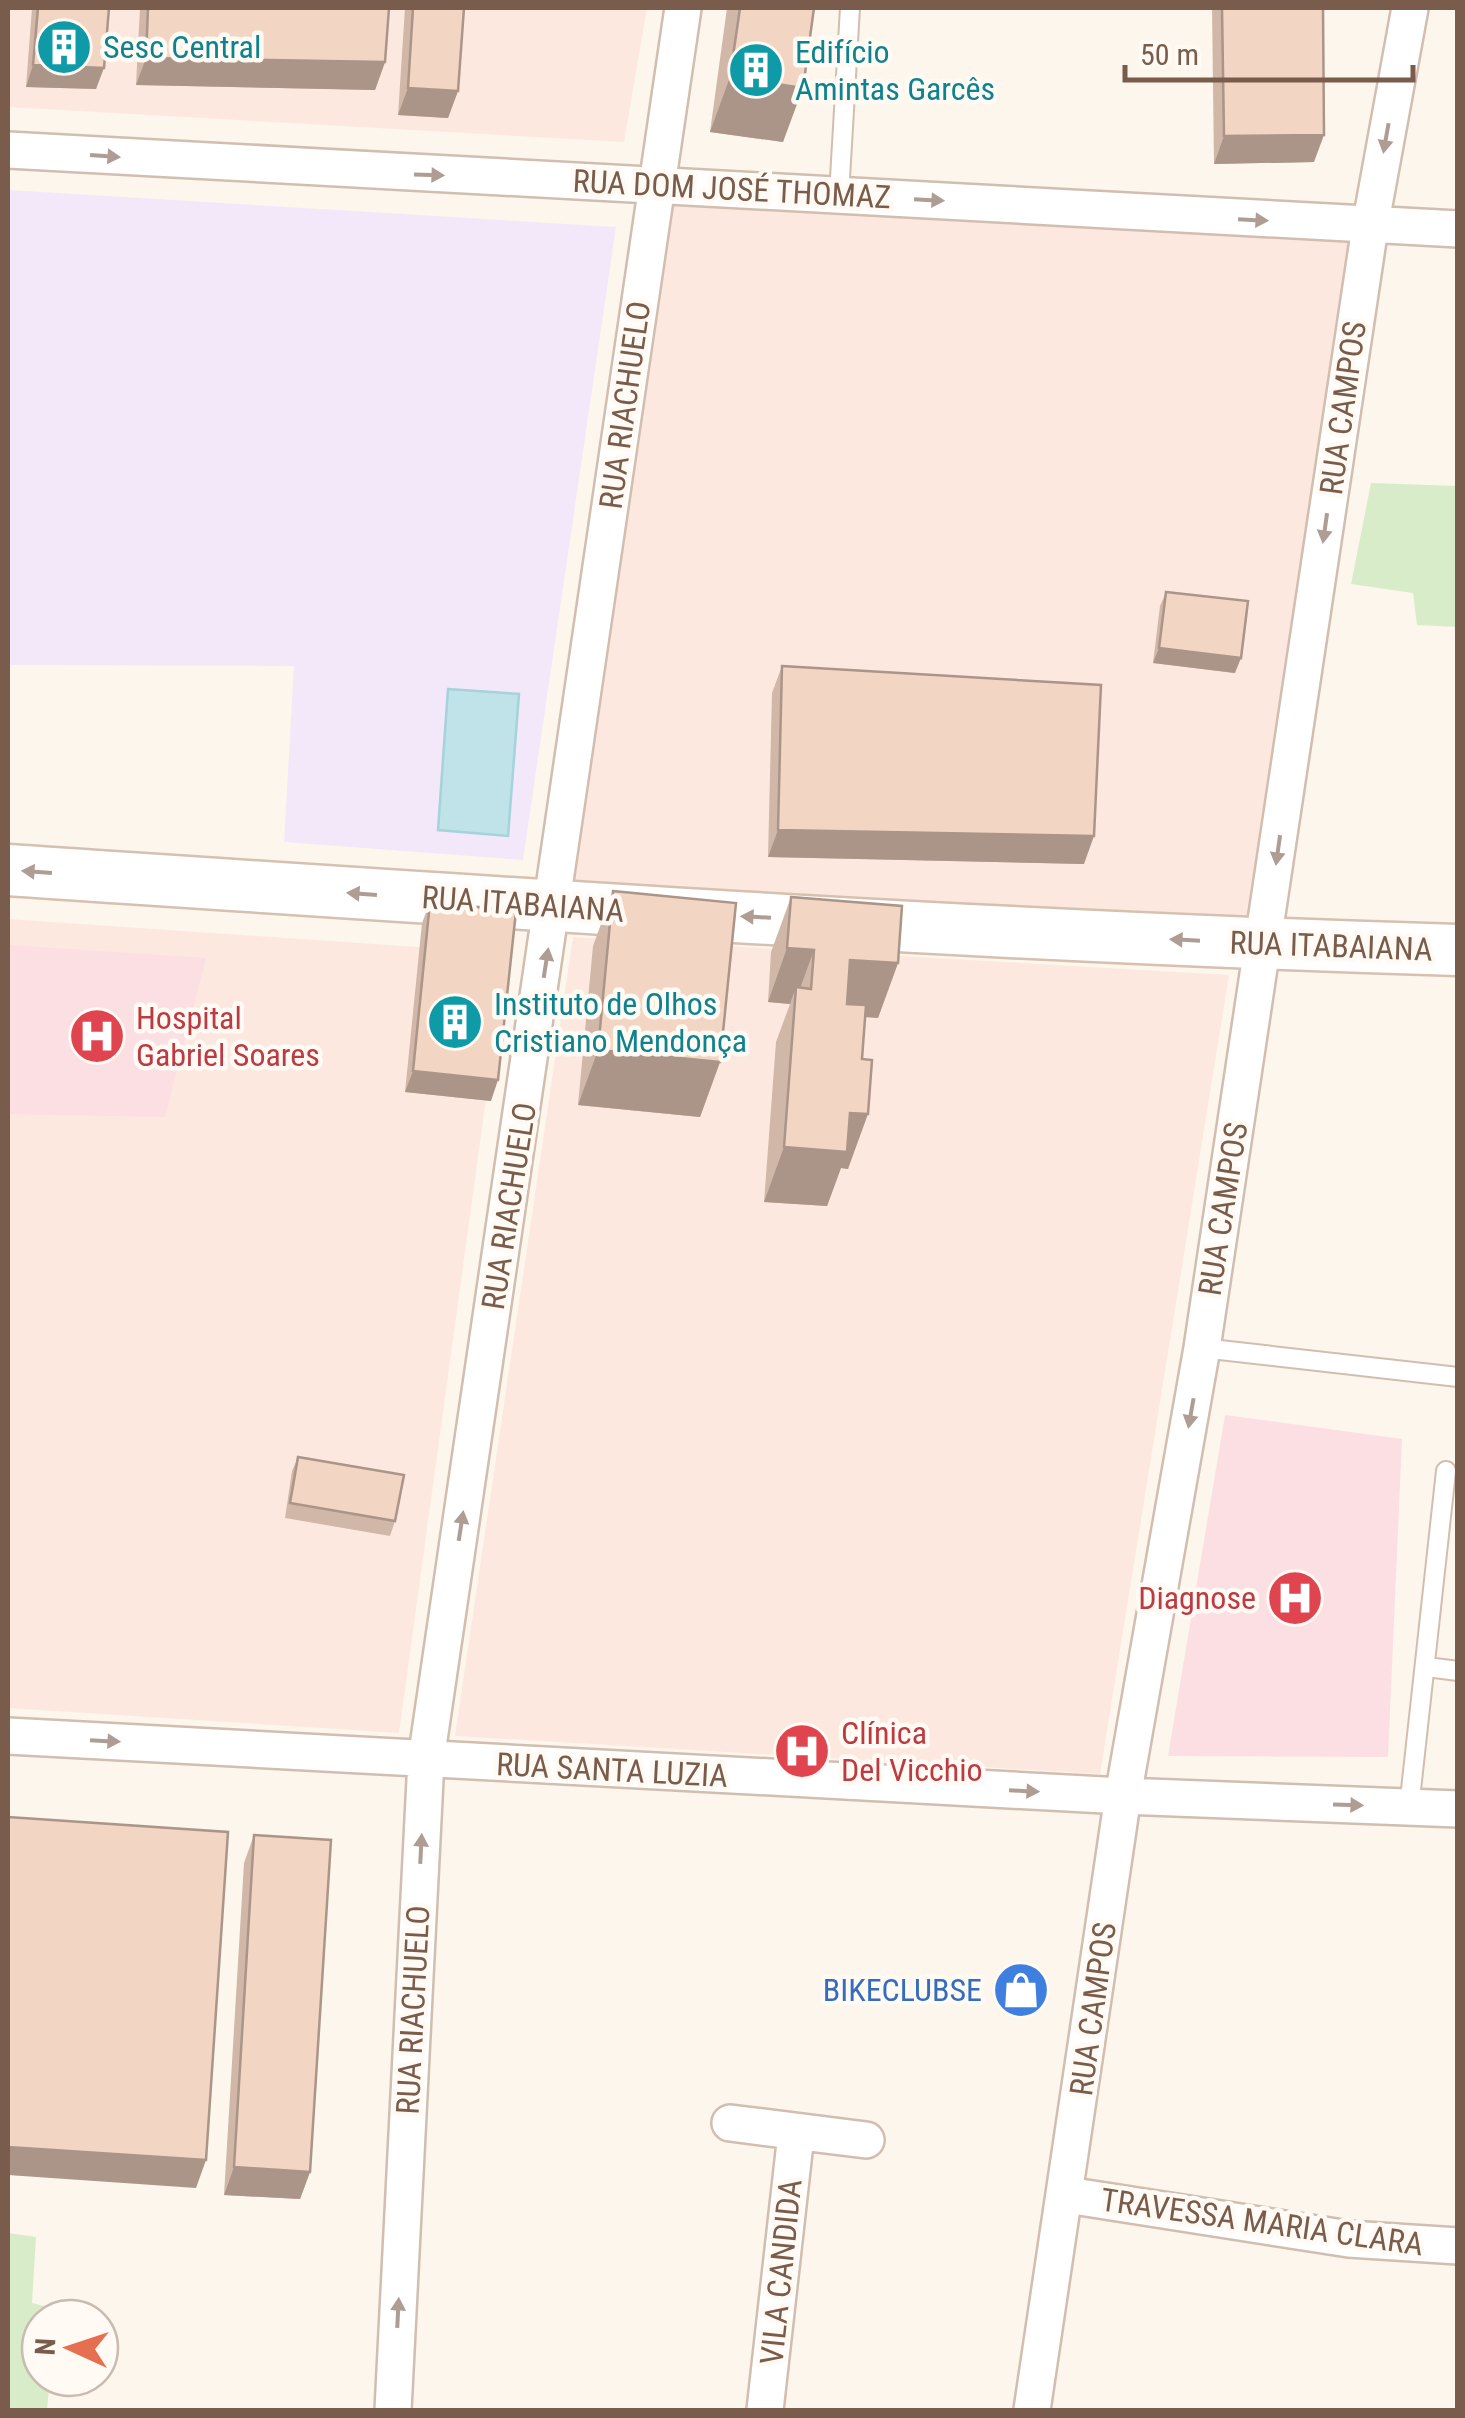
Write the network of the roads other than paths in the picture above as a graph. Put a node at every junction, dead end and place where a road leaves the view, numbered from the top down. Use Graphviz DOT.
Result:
graph roads {
  1 [pos="683,8"];
  2 [pos="850,8"];
  3 [pos="1410,8"];
  4 [pos="8,150"];
  5 [pos="657,184"];
  6 [pos="838,195"];
  7 [pos="1370,227"];
  8 [pos="1458,230"];
  9 [pos="8,870"];
  10 [pos="554,906"];
  11 [pos="1264,944"];
  12 [pos="1458,950"];
  13 [pos="1202,1348"];
  14 [pos="1458,1377"];
  15 [pos="1446,1470"];
  16 [pos="1428,1667"];
  17 [pos="1458,1671"];
  18 [pos="8,1736"];
  19 [pos="426,1760"];
  20 [pos="1123,1796"];
  21 [pos="1408,1808"];
  22 [pos="1458,1809"];
  23 [pos="730,2123"];
  24 [pos="796,2134"];
  25 [pos="866,2140"];
  26 [pos="1067,2195"];
  27 [pos="1458,2246"];
  28 [pos="392,2410"];
  29 [pos="765,2410"];
  30 [pos="1032,2410"];
  1 -- 5 [label="street, RUA RIACHUELO"];
  2 -- 6 [label="lane"];
  3 -- 7 [label="street, RUA CAMPOS, one-way"];
  4 -- 5 [label="street, RUA DOM JOSÉ THOMAZ, one-way"];
  5 -- 6 [label="street, RUA DOM JOSÉ THOMAZ"];
  5 -- 10 [label="street, RUA RIACHUELO"];
  6 -- 7 [label="street, RUA DOM JOSÉ THOMAZ, one-way"];
  7 -- 8 [label="street, RUA DOM JOSÉ THOMAZ"];
  7 -- 11 [label="street, RUA CAMPOS, one-way"];
  10 -- 9 [label="main road, RUA ITABAIANA, one-way"];
  11 -- 10 [label="main road, RUA ITABAIANA, one-way"];
  19 -- 10 [label="street, RUA RIACHUELO, one-way"];
  11 -- 12 [label="main road, RUA ITABAIANA"];
  11 -- 13 [label="street, RUA CAMPOS"];
  13 -- 14 [label="lane"];
  13 -- 20 [label="street, RUA CAMPOS, one-way"];
  15 -- 16 [label="lane"];
  16 -- 17 [label="lane"];
  16 -- 21 [label="lane"];
  18 -- 19 [label="street, RUA SANTA LUZIA, one-way"];
  19 -- 20 [label="street, RUA SANTA LUZIA, one-way"];
  28 -- 19 [label="street, RUA RIACHUELO, one-way"];
  20 -- 21 [label="street, RUA SANTA LUZIA, one-way"];
  20 -- 26 [label="street, RUA CAMPOS"];
  21 -- 22 [label="street, RUA SANTA LUZIA"];
  23 -- 24 [label="street, VILA CANDIDA"];
  24 -- 25 [label="street, VILA CANDIDA"];
  24 -- 29 [label="street, VILA CANDIDA"];
  26 -- 27 [label="street, TRAVESSA MARIA CLARA"];
  26 -- 30 [label="street, RUA CAMPOS"];
}
